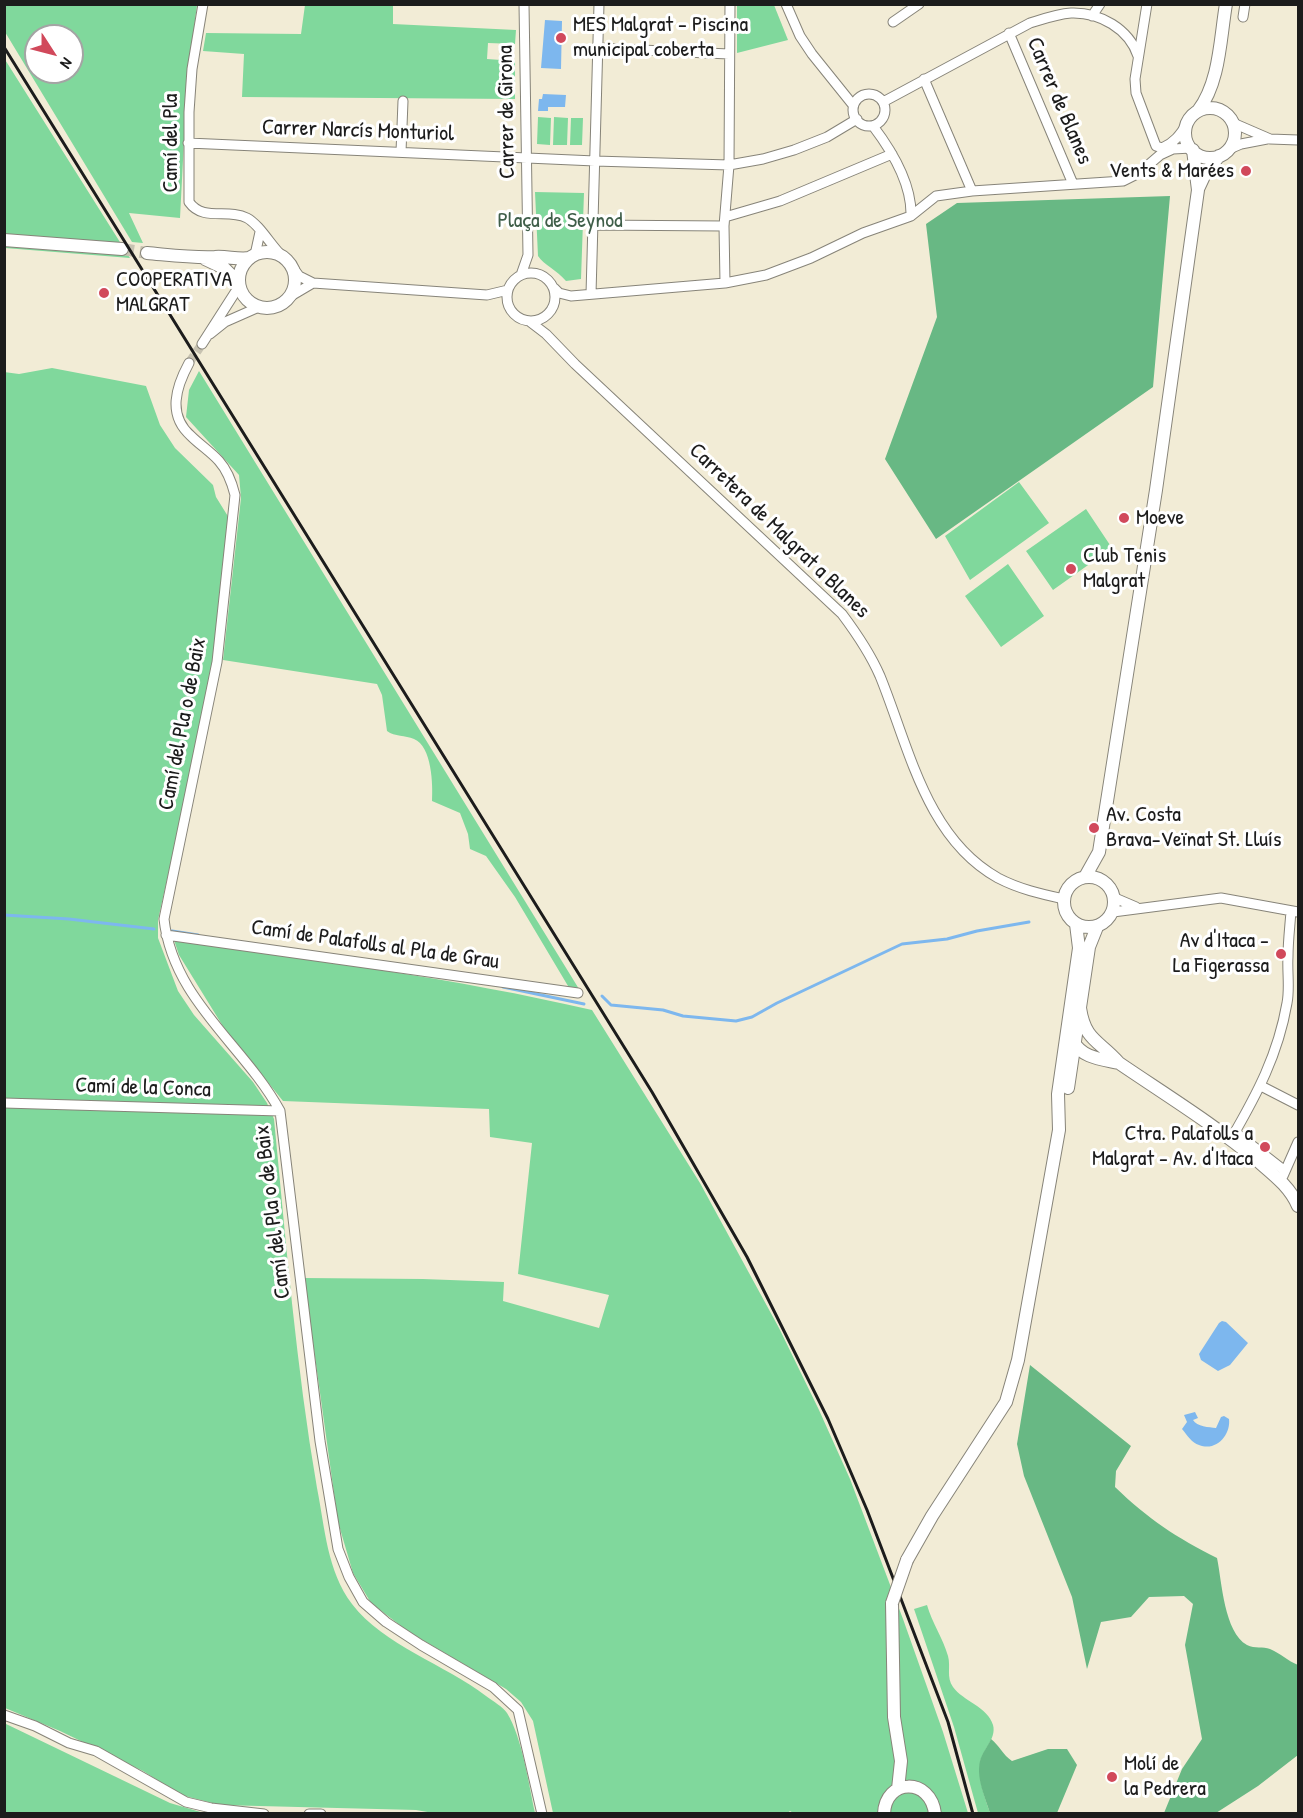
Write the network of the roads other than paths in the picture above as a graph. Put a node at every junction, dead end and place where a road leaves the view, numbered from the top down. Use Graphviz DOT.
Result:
graph roads {
  1 [pos="203,4"];
  2 [pos="524,4"];
  3 [pos="599,4"];
  4 [pos="730,4"];
  5 [pos="786,4"];
  6 [pos="920,4"];
  7 [pos="1100,4"];
  8 [pos="1147,4"];
  9 [pos="1226,4"];
  10 [pos="1245,4"];
  11 [pos="1092,16"];
  12 [pos="1243,17"];
  13 [pos="893,22"];
  14 [pos="1009,33"];
  15 [pos="598,48"];
  16 [pos="729,54"];
  17 [pos="1138,56"];
  18 [pos="1215,75"];
  19 [pos="924,80"];
  20 [pos="404,100"];
  21 [pos="883,102"];
  22 [pos="853,105"];
  23 [pos="1198,111"];
  24 [pos="1224,112"];
  25 [pos="857,119"];
  26 [pos="1233,123"];
  27 [pos="1187,124"];
  28 [pos="873,126"];
  29 [pos="1270,139"];
  30 [pos="1299,140"];
  31 [pos="188,143"];
  32 [pos="1192,149"];
  33 [pos="401,152"];
  34 [pos="1223,153"];
  35 [pos="892,154"];
  36 [pos="526,157"];
  37 [pos="595,161"];
  38 [pos="729,165"];
  39 [pos="1073,184"];
  40 [pos="1198,190"];
  41 [pos="972,191"];
  42 [pos="909,196"];
  43 [pos="923,205"];
  44 [pos="910,216"];
  45 [pos="724,222"];
  46 [pos="593,225"];
  47 [pos="260,232"];
  48 [pos="4,240"];
  49 [pos="122,249"];
  50 [pos="147,253"];
  51 [pos="528,255"];
  52 [pos="252,256"];
  53 [pos="204,259"];
  54 [pos="287,261"];
  55 [pos="537,273"];
  56 [pos="521,275"];
  57 [pos="239,281"];
  58 [pos="313,283"];
  59 [pos="725,283"];
  60 [pos="554,288"];
  61 [pos="508,290"];
  62 [pos="591,294"];
  63 [pos="487,295"];
  64 [pos="291,296"];
  65 [pos="571,296"];
  66 [pos="508,304"];
  67 [pos="554,305"];
  68 [pos="259,307"];
  69 [pos="548,315"];
  70 [pos="529,321"];
  71 [pos="546,334"];
  72 [pos="189,363"];
  73 [pos="1099,852"];
  74 [pos="1085,877"];
  75 [pos="1105,882"];
  76 [pos="1115,898"];
  77 [pos="1064,899"];
  78 [pos="1139,908"];
  79 [pos="1296,909"];
  80 [pos="1113,912"];
  81 [pos="1076,924"];
  82 [pos="1097,927"];
  83 [pos="166,935"];
  84 [pos="578,993"];
  85 [pos="1076,1003"];
  86 [pos="1090,1038"];
  87 [pos="1074,1044"];
  88 [pos="1094,1057"];
  89 [pos="1119,1063"];
  90 [pos="1070,1075"];
  91 [pos="1262,1086"];
  92 [pos="1059,1089"];
  93 [pos="4,1103"];
  94 [pos="1299,1105"];
  95 [pos="280,1112"];
  96 [pos="1060,1112"];
  97 [pos="1233,1135"];
  98 [pos="1299,1142"];
  99 [pos="1283,1176"];
  100 [pos="1299,1206"];
  101 [pos="4,1715"];
  102 [pos="902,1761"];
  103 [pos="919,1788"];
  104 [pos="898,1789"];
  105 [pos="264,1814"];
  106 [pos="309,1814"];
  107 [pos="321,1814"];
  108 [pos="542,1814"];
  109 [pos="884,1814"];
  110 [pos="934,1814"];
  1 -- 31 [label="street, Camí del Pla"];
  2 -- 36 [label="street, Carrer de Girona"];
  3 -- 15 [label="street"];
  4 -- 16 [label="street"];
  5 -- 22 [label="street"];
  6 -- 13 [label="street"];
  7 -- 11 [label="street"];
  8 -- 17 [label="street"];
  9 -- 18 [label="street"];
  10 -- 12 [label="street"];
  11 -- 14 [label="street"];
  11 -- 17 [label="street"];
  14 -- 19 [label="street"];
  14 -- 39 [label="street, Carrer de Blanes"];
  15 -- 16 [label="street"];
  15 -- 37 [label="street"];
  16 -- 38 [label="street"];
  17 -- 27 [label="street"];
  18 -- 23 [label="street"];
  18 -- 24 [label="street"];
  19 -- 21 [label="street"];
  19 -- 41 [label="street"];
  20 -- 33 [label="street"];
  21 -- 22 [label="street"];
  21 -- 28 [label="street"];
  22 -- 25 [label="street"];
  23 -- 24 [label="street"];
  23 -- 27 [label="street"];
  24 -- 26 [label="street"];
  25 -- 28 [label="street"];
  25 -- 38 [label="street, Carrer Narcís Monturiol"];
  26 -- 29 [label="street"];
  26 -- 34 [label="street"];
  27 -- 32 [label="street"];
  28 -- 35 [label="street"];
  29 -- 30 [label="street"];
  29 -- 34 [label="street"];
  31 -- 33 [label="street, Carrer Narcís Monturiol"];
  31 -- 47 [label="street, Camí del Pla"];
  32 -- 34 [label="street"];
  32 -- 39 [label="street"];
  32 -- 40 [label="street"];
  33 -- 36 [label="street, Carrer Narcís Monturiol"];
  34 -- 40 [label="street"];
  35 -- 42 [label="street"];
  35 -- 45 [label="street"];
  36 -- 37 [label="street, Carrer Narcís Monturiol"];
  36 -- 51 [label="street, Carrer de Girona"];
  37 -- 38 [label="street, Carrer Narcís Monturiol"];
  37 -- 46 [label="street"];
  38 -- 45 [label="street"];
  39 -- 41 [label="street"];
  40 -- 73 [label="street"];
  41 -- 43 [label="street"];
  42 -- 43 [label="street"];
  42 -- 44 [label="street"];
  43 -- 44 [label="street"];
  44 -- 59 [label="street"];
  45 -- 46 [label="street"];
  45 -- 59 [label="street"];
  46 -- 62 [label="street"];
  47 -- 52 [label="street"];
  47 -- 54 [label="street, Camí del Pla"];
  48 -- 49 [label="street"];
  50 -- 53 [label="street"];
  51 -- 55 [label="street, Carrer de Girona"];
  51 -- 56 [label="street, Carrer de Girona"];
  52 -- 53 [label="street"];
  52 -- 54 [label="street"];
  52 -- 57 [label="street"];
  53 -- 57 [label="street"];
  54 -- 58 [label="street, Camí del Pla"];
  54 -- 64 [label="street"];
  55 -- 56 [label="street"];
  55 -- 60 [label="street"];
  56 -- 61 [label="street"];
  57 -- 68 [label="street"];
  57 -- 68 [label="street"];
  58 -- 63 [label="street"];
  58 -- 64 [label="street"];
  59 -- 62 [label="street"];
  60 -- 65 [label="street"];
  60 -- 67 [label="street"];
  61 -- 63 [label="street"];
  61 -- 66 [label="street"];
  62 -- 65 [label="street"];
  63 -- 66 [label="street"];
  64 -- 68 [label="street"];
  65 -- 67 [label="street"];
  66 -- 70 [label="street"];
  67 -- 69 [label="street"];
  69 -- 70 [label="street"];
  69 -- 71 [label="street"];
  70 -- 71 [label="street, Carretera de Malgrat a Blanes"];
  71 -- 77 [label="street, Carretera de Malgrat a Blanes"];
  72 -- 83 [label="street, Camí del Pla o de Baix"];
  73 -- 74 [label="street"];
  73 -- 75 [label="street"];
  74 -- 75 [label="street"];
  74 -- 77 [label="street"];
  75 -- 76 [label="street"];
  76 -- 78 [label="street"];
  76 -- 80 [label="street"];
  77 -- 81 [label="street"];
  78 -- 79 [label="street"];
  78 -- 80 [label="street"];
  79 -- 91 [label="street"];
  80 -- 82 [label="street"];
  81 -- 82 [label="street"];
  81 -- 85 [label="street"];
  82 -- 85 [label="street"];
  83 -- 84 [label="street, Camí de Palafolls al Pla de Grau"];
  83 -- 95 [label="street, Camí del Pla o de Baix"];
  85 -- 86 [label="street"];
  85 -- 87 [label="street"];
  85 -- 92 [label="street"];
  86 -- 87 [label="street"];
  86 -- 89 [label="street"];
  87 -- 88 [label="street"];
  87 -- 90 [label="street"];
  87 -- 92 [label="street"];
  88 -- 89 [label="street"];
  88 -- 90 [label="street"];
  89 -- 97 [label="street"];
  90 -- 96 [label="street"];
  91 -- 94 [label="street"];
  91 -- 97 [label="street"];
  92 -- 96 [label="street"];
  93 -- 95 [label="street, Camí de la Conca"];
  95 -- 108 [label="street, Camí del Pla o de Baix"];
  96 -- 102 [label="street, bridge"];
  97 -- 99 [label="street"];
  98 -- 99 [label="street"];
  99 -- 100 [label="street"];
  101 -- 105 [label="street"];
  102 -- 103 [label="street"];
  102 -- 104 [label="street"];
  103 -- 104 [label="street"];
  103 -- 110 [label="street"];
  104 -- 109 [label="street"];
  106 -- 107 [label="street"];
}
